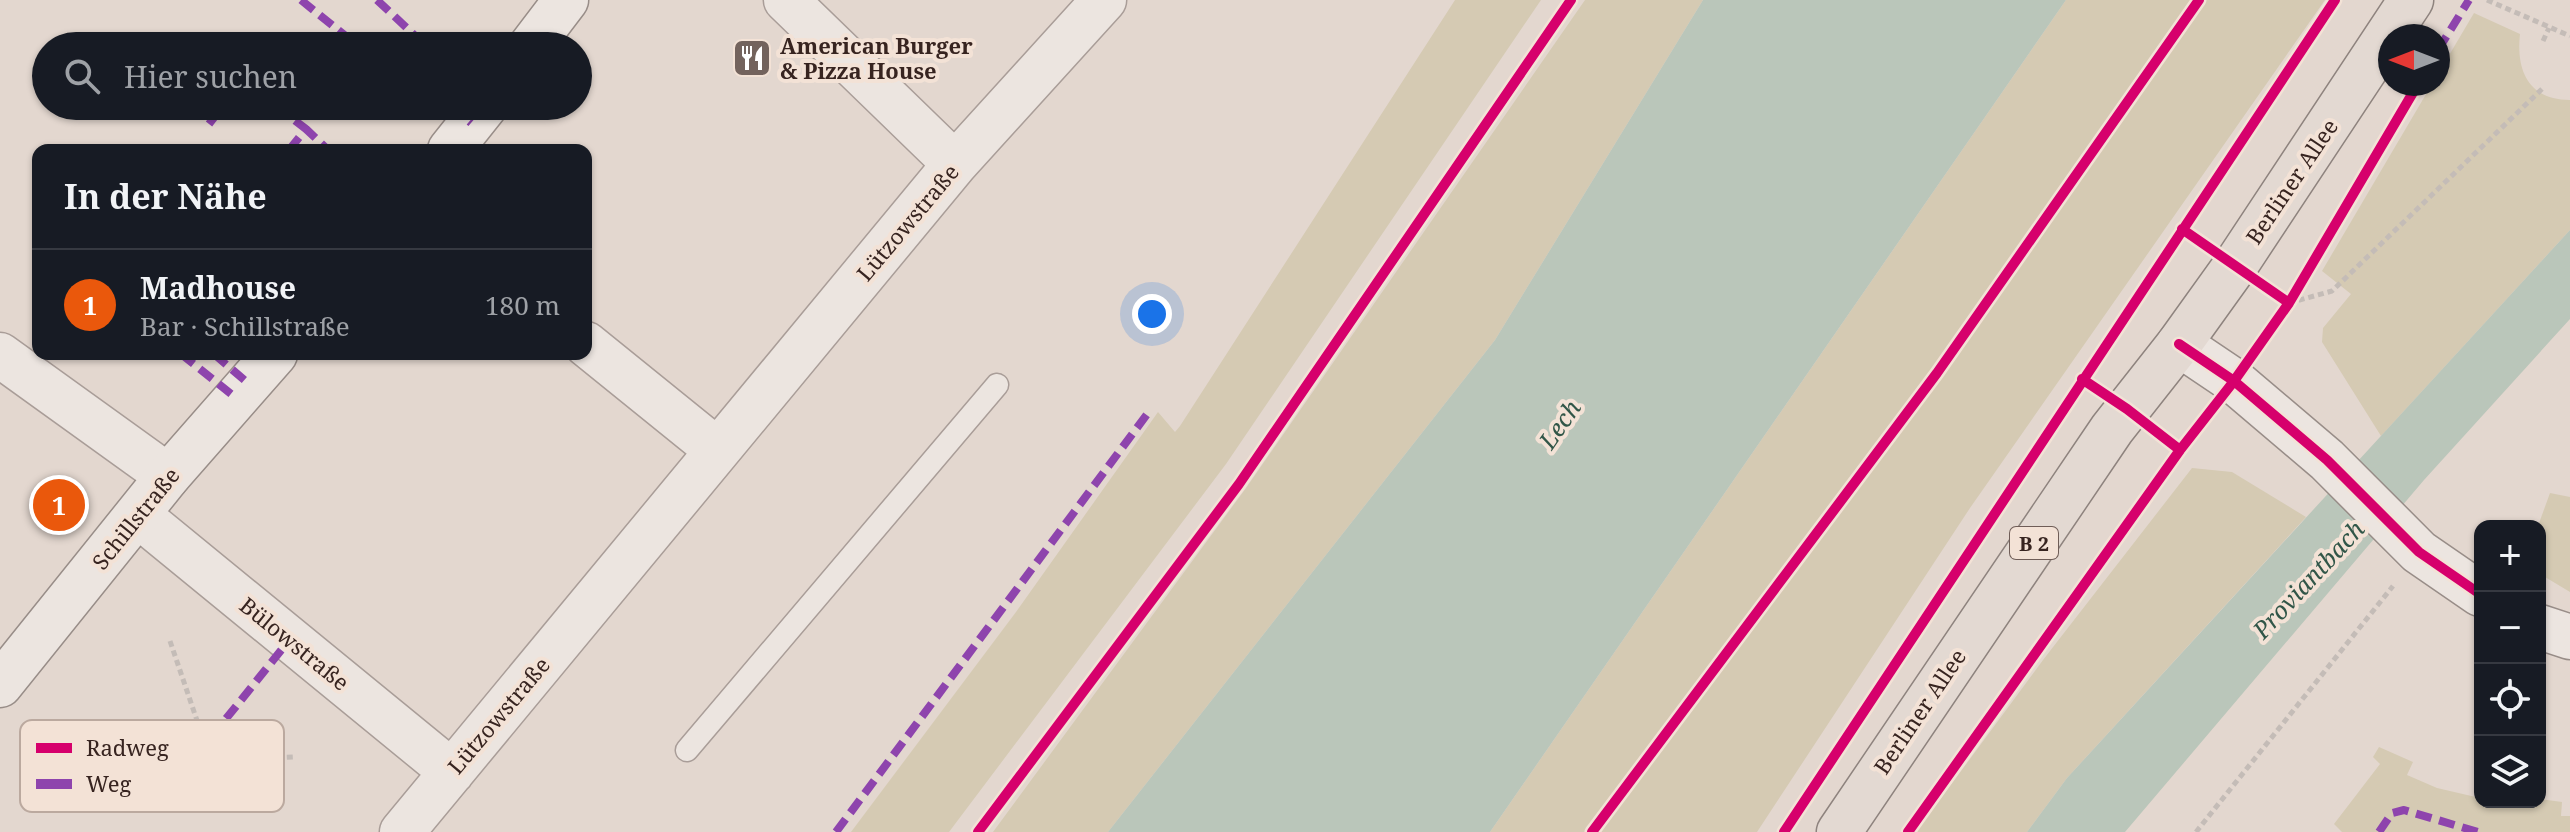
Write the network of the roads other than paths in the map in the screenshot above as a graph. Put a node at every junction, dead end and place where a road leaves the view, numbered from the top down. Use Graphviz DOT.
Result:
graph roads {
  1 [pos="566,0"];
  2 [pos="786,0"];
  3 [pos="1104,0"];
  4 [pos="2411,0"];
  5 [pos="542,32"];
  6 [pos="474,120"];
  7 [pos="455,144"];
  8 [pos="955,164"];
  9 [pos="2179,344"];
  10 [pos="592,349"];
  11 [pos="0,355"];
  12 [pos="270,360"];
  13 [pos="997,385"];
  14 [pos="717,450"];
  15 [pos="168,476"];
  16 [pos="138,515"];
  17 [pos="2477,592"];
  18 [pos="2546,629"];
  19 [pos="2570,637"];
  20 [pos="0,685"];
  21 [pos="687,750"];
  22 [pos="452,772"];
  23 [pos="402,832"];
  24 [pos="1839,832"];
  1 -- 5 [label="street"];
  2 -- 8 [label="street"];
  3 -- 8 [label="street, Lützowstraße"];
  4 -- 9 [label="main road, Berliner Allee / B 2"];
  6 -- 7 [label="street"];
  8 -- 14 [label="street, Lützowstraße"];
  9 -- 17 [label="street"];
  9 -- 24 [label="main road, Berliner Allee / B 2"];
  10 -- 14 [label="street"];
  11 -- 15 [label="street"];
  12 -- 15 [label="street, Schillstraße"];
  13 -- 21 [label="lane"];
  14 -- 22 [label="street, Lützowstraße"];
  15 -- 16 [label="street, Schillstraße"];
  16 -- 20 [label="street, Schillstraße"];
  16 -- 22 [label="street, Bülowstraße"];
  18 -- 19 [label="street"];
  22 -- 23 [label="street, Lützowstraße"];
}
